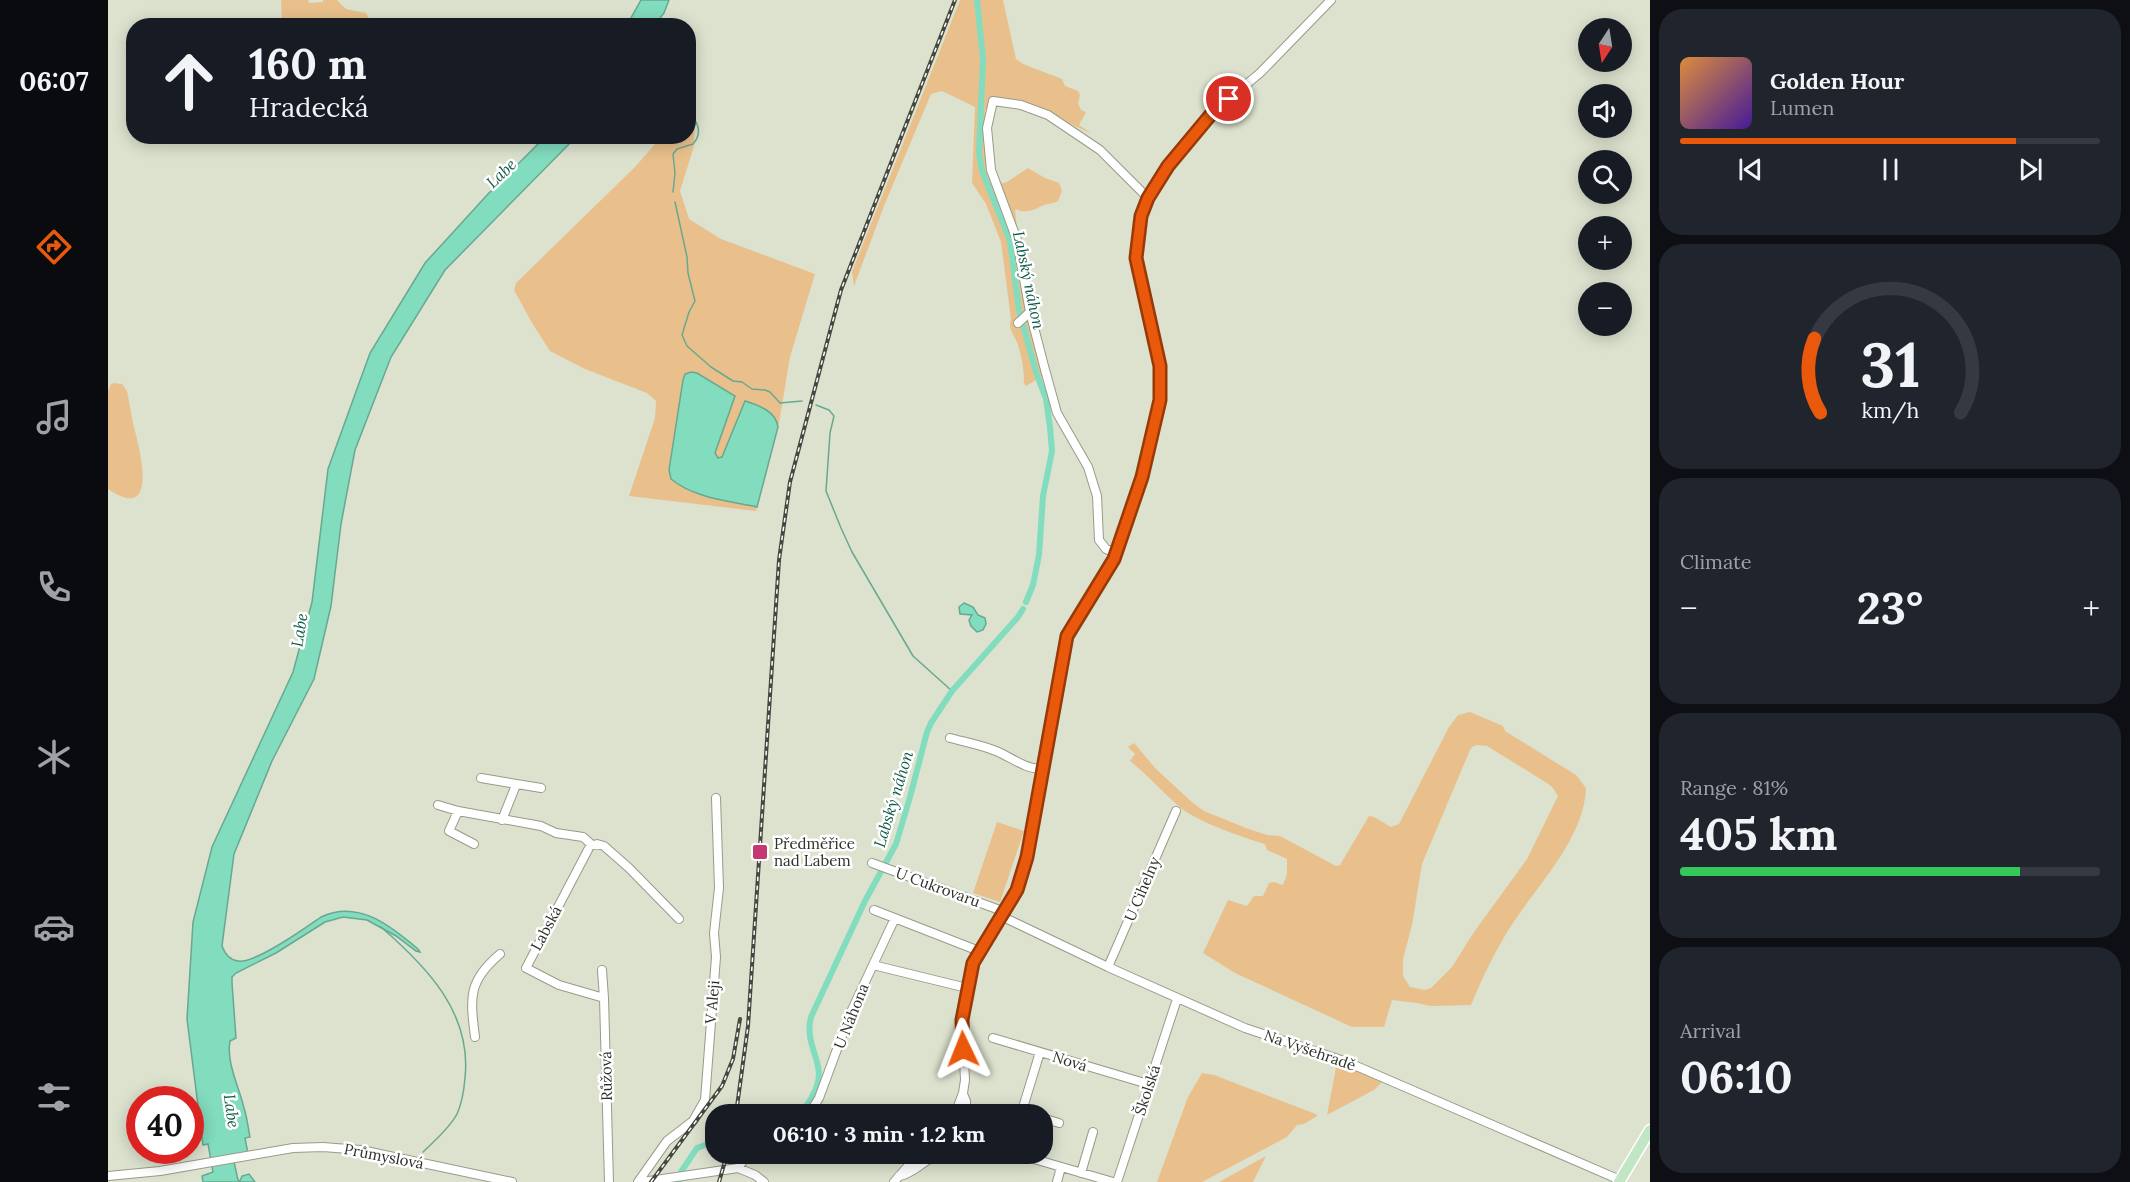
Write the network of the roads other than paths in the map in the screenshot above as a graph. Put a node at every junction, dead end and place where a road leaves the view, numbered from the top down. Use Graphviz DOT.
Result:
graph roads {
  1 [pos="1331,0"];
  2 [pos="1148,198"];
  3 [pos="1028,313"];
  4 [pos="1018,323"];
  5 [pos="1116,553"];
  6 [pos="950,738"];
  7 [pos="1044,769"];
  8 [pos="482,778"];
  9 [pos="516,784"];
  10 [pos="541,788"];
  11 [pos="716,798"];
  12 [pos="438,805"];
  13 [pos="1176,811"];
  14 [pos="458,812"];
  15 [pos="502,820"];
  16 [pos="474,844"];
  17 [pos="591,846"];
  18 [pos="872,863"];
  19 [pos="874,910"];
  20 [pos="1001,916"];
  21 [pos="679,918"];
  22 [pos="895,918"];
  23 [pos="979,951"];
  24 [pos="500,954"];
  25 [pos="873,965"];
  26 [pos="1108,967"];
  27 [pos="602,970"];
  28 [pos="967,988"];
  29 [pos="604,998"];
  30 [pos="1177,999"];
  31 [pos="475,1036"];
  32 [pos="993,1038"];
  33 [pos="1040,1052"];
  34 [pos="1148,1084"];
  35 [pos="963,1094"];
  36 [pos="815,1104"];
  37 [pos="960,1104"];
  38 [pos="966,1104"];
  39 [pos="1025,1104"];
  40 [pos="1053,1121"];
  41 [pos="1059,1123"];
  42 [pos="1650,1130"];
  43 [pos="1093,1132"];
  44 [pos="741,1164"];
  45 [pos="911,1164"];
  46 [pos="923,1164"];
  47 [pos="1051,1164"];
  48 [pos="1061,1167"];
  49 [pos="738,1168"];
  50 [pos="1081,1173"];
  51 [pos="108,1176"];
  52 [pos="897,1179"];
  53 [pos="1619,1181"];
  54 [pos="512,1182"];
  55 [pos="609,1182"];
  56 [pos="640,1182"];
  57 [pos="764,1182"];
  58 [pos="1057,1182"];
  59 [pos="1115,1182"];
  1 -- 2 [label="street"];
  2 -- 3 [label="street"];
  2 -- 5 [label="street"];
  3 -- 4 [label="street"];
  3 -- 5 [label="street"];
  5 -- 7 [label="street"];
  6 -- 7 [label="street"];
  7 -- 20 [label="street"];
  8 -- 9 [label="street"];
  9 -- 10 [label="street"];
  9 -- 15 [label="street"];
  11 -- 56 [label="street, V Aleji"];
  12 -- 14 [label="street"];
  13 -- 26 [label="street, U Cihelny"];
  14 -- 15 [label="street"];
  14 -- 16 [label="street"];
  15 -- 17 [label="street"];
  17 -- 21 [label="street"];
  17 -- 29 [label="street, Labská"];
  18 -- 20 [label="street, U Cukrovaru"];
  19 -- 22 [label="street"];
  20 -- 23 [label="street"];
  20 -- 26 [label="street, Na Vyšehradě"];
  22 -- 23 [label="street"];
  22 -- 25 [label="street, U Náhona"];
  23 -- 28 [label="street"];
  24 -- 31 [label="street"];
  25 -- 28 [label="street"];
  25 -- 36 [label="street, U Náhona"];
  26 -- 30 [label="street, Na Vyšehradě"];
  27 -- 29 [label="street, Růžová"];
  28 -- 35 [label="street"];
  29 -- 55 [label="street, Růžová"];
  30 -- 34 [label="street, Školská"];
  30 -- 53 [label="street, Na Vyšehradě"];
  32 -- 33 [label="street, Nová"];
  33 -- 34 [label="street, Nová"];
  33 -- 39 [label="street"];
  34 -- 59 [label="street, Školská"];
  35 -- 37 [label="street"];
  35 -- 38 [label="street"];
  40 -- 41 [label="street"];
  42 -- 53 [label="main road"];
  43 -- 50 [label="street"];
  44 -- 49 [label="street"];
  45 -- 52 [label="street"];
  46 -- 52 [label="street"];
  47 -- 48 [label="street, Školská"];
  48 -- 50 [label="street, Školská"];
  48 -- 58 [label="street"];
  49 -- 56 [label="street"];
  49 -- 57 [label="street"];
  50 -- 59 [label="street, Školská"];
  51 -- 54 [label="street, Průmyslová"];
}
